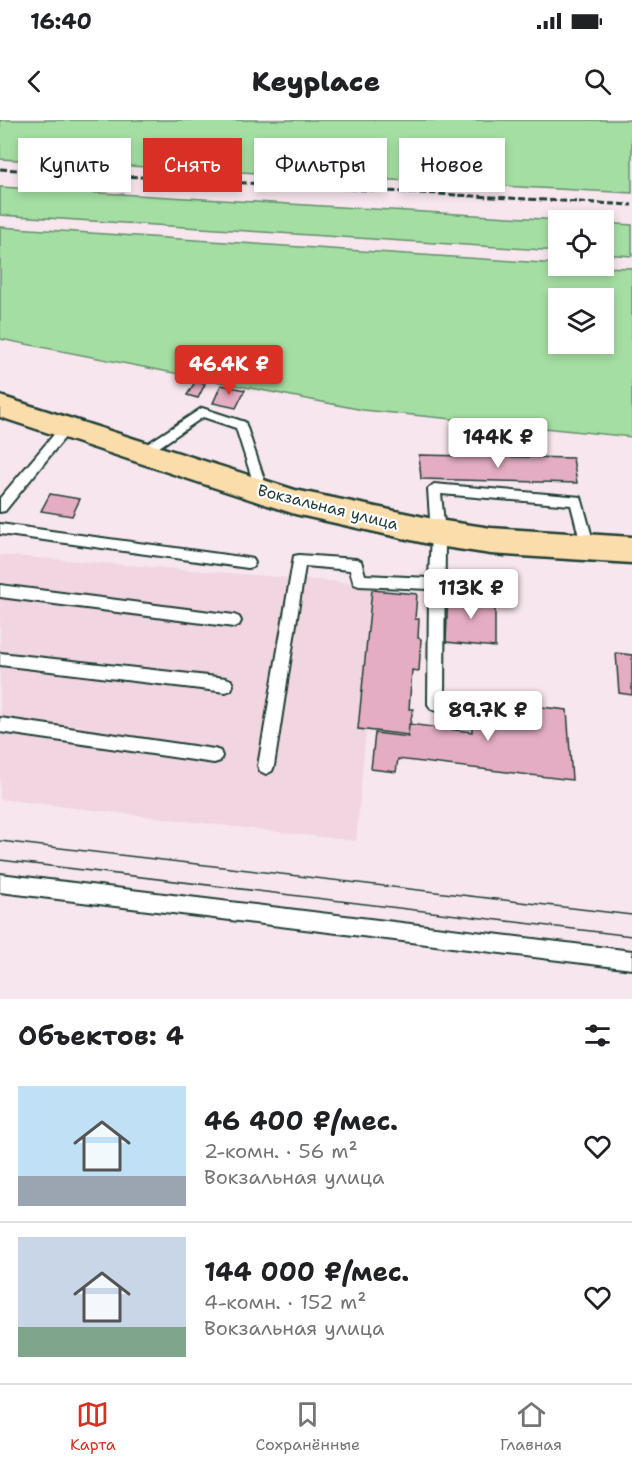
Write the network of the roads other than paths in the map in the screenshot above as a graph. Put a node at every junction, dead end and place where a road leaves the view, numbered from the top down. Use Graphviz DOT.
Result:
graph roads {
  1 [pos="0,406"];
  2 [pos="66,428"];
  3 [pos="142,453"];
  4 [pos="262,491"];
  5 [pos="0,507"];
  6 [pos="0,529"];
  7 [pos="438,533"];
  8 [pos="588,548"];
  9 [pos="632,550"];
  10 [pos="248,563"];
  11 [pos="436,584"];
  12 [pos="0,591"];
  13 [pos="234,621"];
  14 [pos="0,659"];
  15 [pos="226,685"];
  16 [pos="436,704"];
  17 [pos="0,726"];
  18 [pos="214,756"];
  19 [pos="266,766"];
  20 [pos="0,883"];
  21 [pos="632,960"];
  1 -- 2 [label="main road, Вокзальная улица"];
  2 -- 3 [label="main road, Вокзальная улица"];
  2 -- 5 [label="lane"];
  3 -- 4 [label="main road, Вокзальная улица"];
  3 -- 4 [label="lane"];
  4 -- 7 [label="main road, Вокзальная улица"];
  6 -- 10 [label="lane"];
  7 -- 8 [label="main road, Вокзальная улица"];
  7 -- 8 [label="lane"];
  7 -- 11 [label="lane"];
  8 -- 9 [label="main road, Вокзальная улица"];
  11 -- 16 [label="lane"];
  11 -- 19 [label="lane"];
  12 -- 13 [label="lane"];
  14 -- 15 [label="lane"];
  17 -- 18 [label="lane"];
  20 -- 21 [label="lane"];
}
